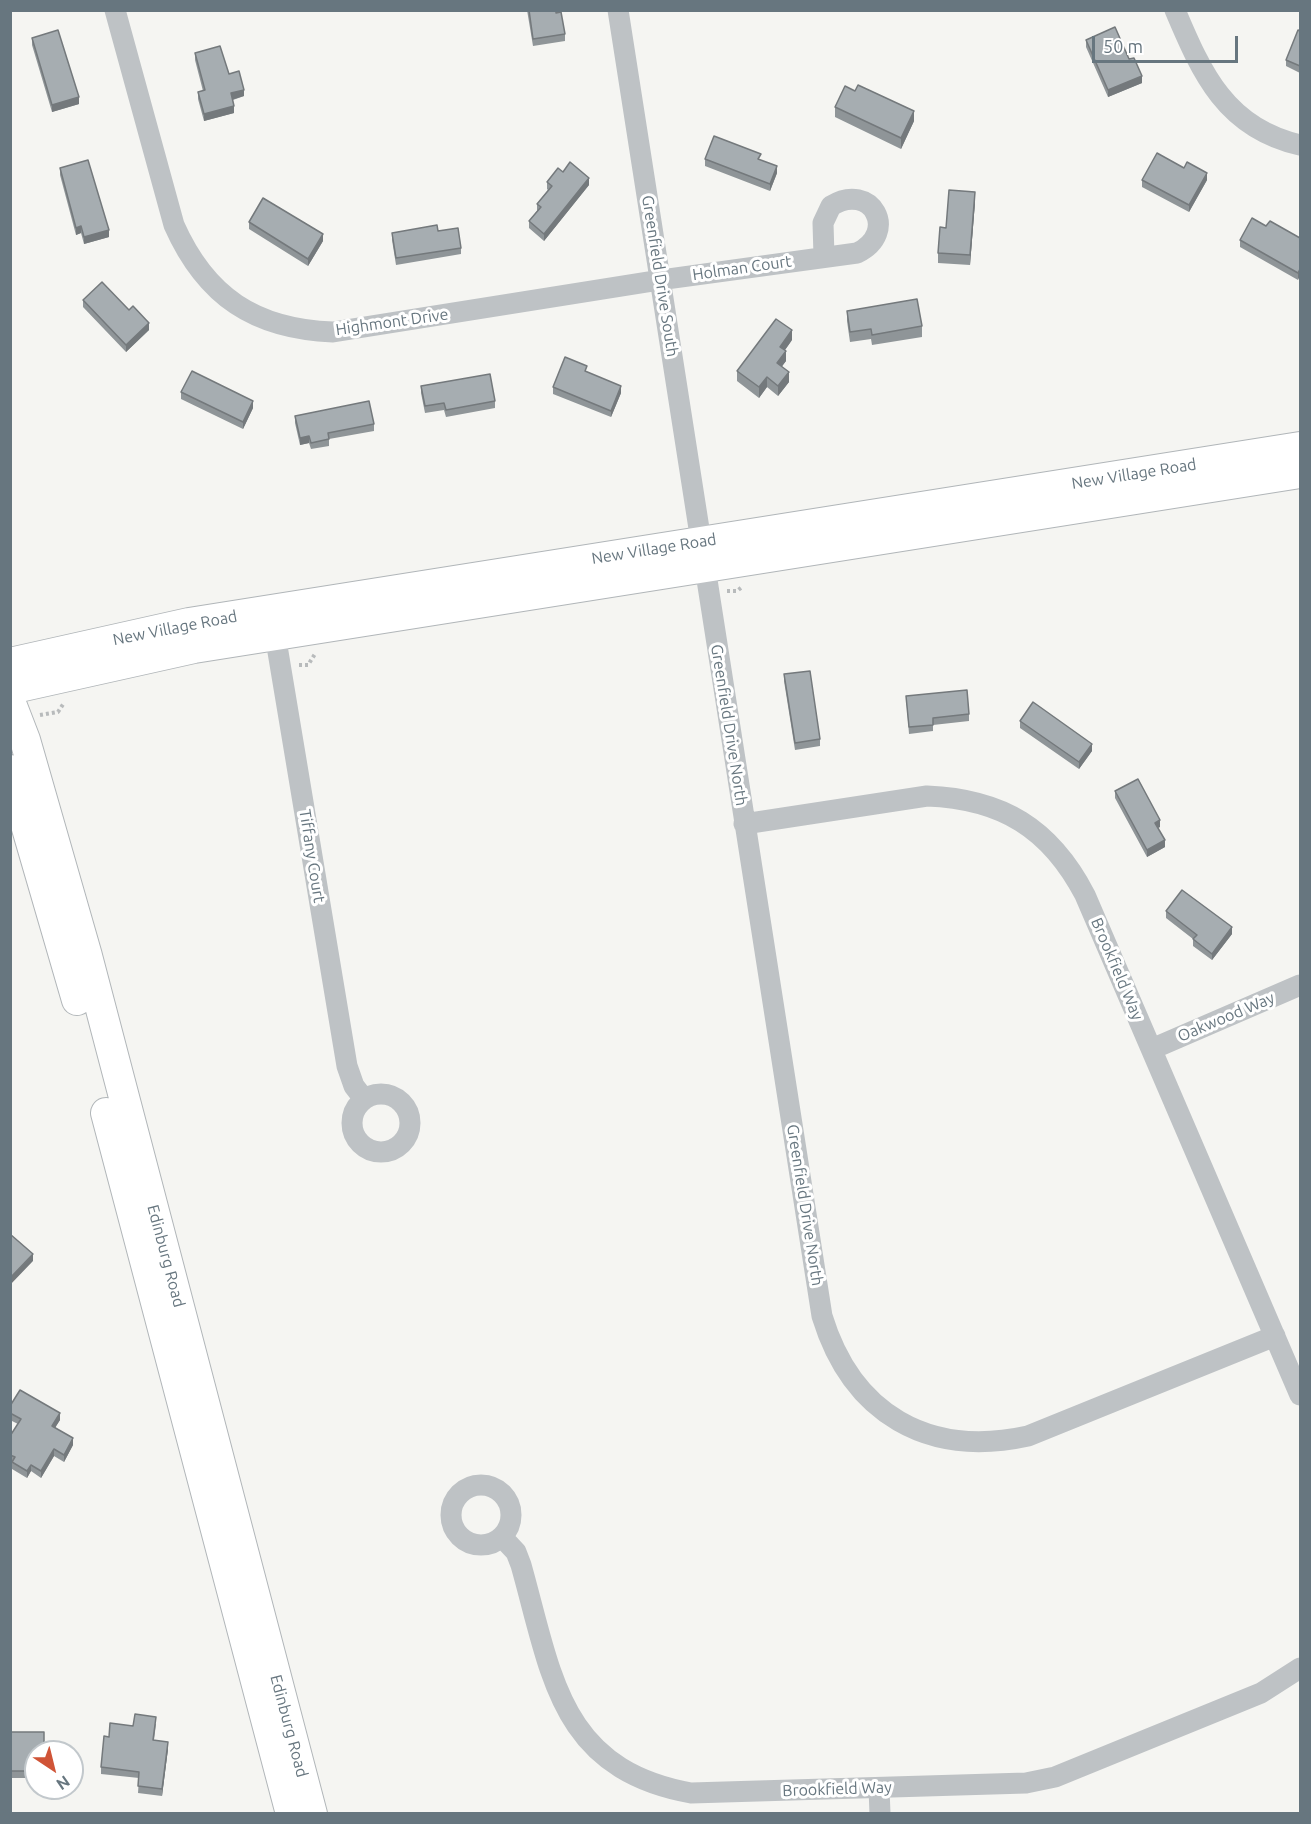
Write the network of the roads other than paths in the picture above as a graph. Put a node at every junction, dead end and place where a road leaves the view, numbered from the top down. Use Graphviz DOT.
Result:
graph roads {
  1 [pos="115,10"];
  2 [pos="618,10"];
  3 [pos="1175,10"];
  4 [pos="1300,145"];
  5 [pos="824,256"];
  6 [pos="660,280"];
  7 [pos="1300,447"];
  8 [pos="1300,473"];
  9 [pos="702,554"];
  10 [pos="273,622"];
  11 [pos="10,663"];
  12 [pos="10,688"];
  13 [pos="10,701"];
  14 [pos="11,773"];
  15 [pos="744,824"];
  16 [pos="1300,985"];
  17 [pos="1152,1049"];
  18 [pos="364,1099"];
  19 [pos="1275,1336"];
  20 [pos="1300,1395"];
  21 [pos="502,1537"];
  22 [pos="1300,1668"];
  23 [pos="879,1788"];
  24 [pos="291,1814"];
  25 [pos="312,1814"];
  26 [pos="880,1814"];
  1 -- 6 [label="street, Highmont Drive"];
  2 -- 6 [label="street, Greenfield Drive South"];
  3 -- 4 [label="street"];
  5 -- 6 [label="street, Holman Court"];
  6 -- 9 [label="street, Greenfield Drive South"];
  7 -- 9 [label="main road, New Village Road"];
  8 -- 9 [label="main road, New Village Road"];
  9 -- 10 [label="main road, New Village Road"];
  9 -- 15 [label="street, Greenfield Drive North"];
  10 -- 11 [label="main road, New Village Road"];
  10 -- 12 [label="main road, New Village Road"];
  10 -- 18 [label="street, Tiffany Court"];
  13 -- 25 [label="main road, Edinburg Road"];
  14 -- 24 [label="main road, Edinburg Road"];
  15 -- 17 [label="street, Brookfield Way"];
  15 -- 19 [label="street, Greenfield Drive North"];
  16 -- 17 [label="street, Oakwood Way"];
  17 -- 19 [label="street, Brookfield Way"];
  19 -- 20 [label="street, Brookfield Way"];
  21 -- 23 [label="street, Brookfield Way"];
  22 -- 23 [label="street, Brookfield Way"];
  23 -- 26 [label="street"];
}
